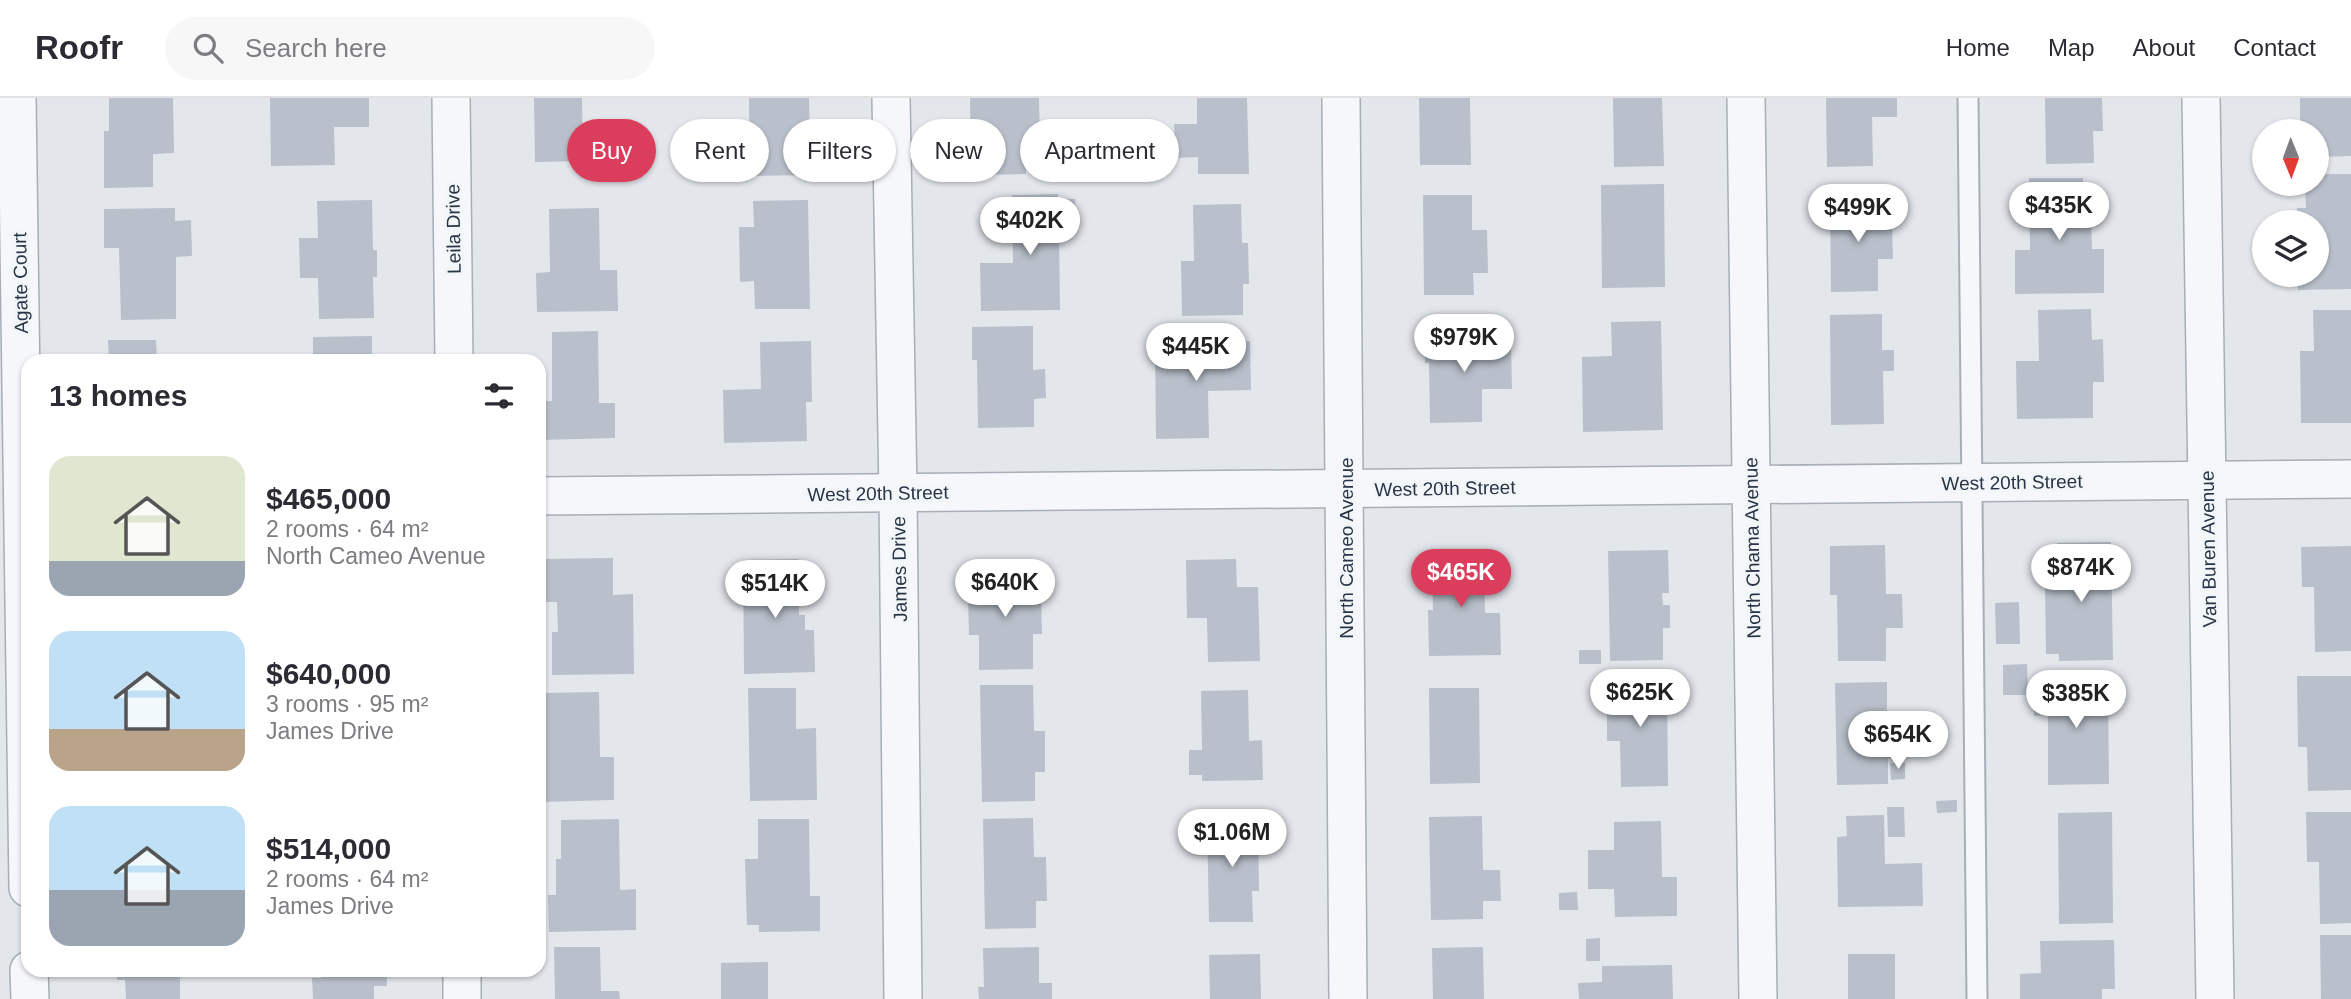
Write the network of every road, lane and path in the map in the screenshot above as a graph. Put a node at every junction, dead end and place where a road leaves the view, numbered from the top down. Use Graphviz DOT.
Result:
graph roads {
  1 [pos="17,98"];
  2 [pos="451,98"];
  3 [pos="891,98"];
  4 [pos="1341,98"];
  5 [pos="1746,98"];
  6 [pos="1968,98"];
  7 [pos="2202,98"];
  8 [pos="454,354"];
  9 [pos="2351,479"];
  10 [pos="2207,480"];
  11 [pos="1972,483"];
  12 [pos="1751,485"];
  13 [pos="1345,488"];
  14 [pos="898,493"];
  15 [pos="546,496"];
  16 [pos="17,501"];
  17 [pos="21,642"];
  18 [pos="29,977"];
  19 [pos="462,977"];
  20 [pos="30,999"];
  21 [pos="462,999"];
  22 [pos="903,999"];
  23 [pos="1348,999"];
  24 [pos="1758,999"];
  25 [pos="1977,999"];
  26 [pos="2215,999"];
  1 -- 16 [label="street, Agate Court"];
  2 -- 8 [label="street, Leila Drive"];
  3 -- 14 [label="street, James Drive"];
  4 -- 13 [label="street, North Cameo Avenue"];
  5 -- 12 [label="street, North Chama Avenue"];
  6 -- 11 [label="lane"];
  7 -- 10 [label="street, Van Buren Avenue"];
  9 -- 10 [label="street, West 20th Street"];
  10 -- 11 [label="street, West 20th Street"];
  10 -- 26 [label="street, Van Buren Avenue"];
  11 -- 12 [label="street, West 20th Street"];
  11 -- 25 [label="lane"];
  12 -- 13 [label="street, West 20th Street"];
  12 -- 24 [label="street, North Chama Avenue"];
  13 -- 14 [label="street, West 20th Street"];
  13 -- 23 [label="street, North Cameo Avenue"];
  14 -- 15 [label="street, West 20th Street"];
  14 -- 22 [label="street, James Drive"];
  16 -- 17 [label="street, Agate Court"];
  18 -- 20 [label="street"];
  19 -- 21 [label="street"];
}
